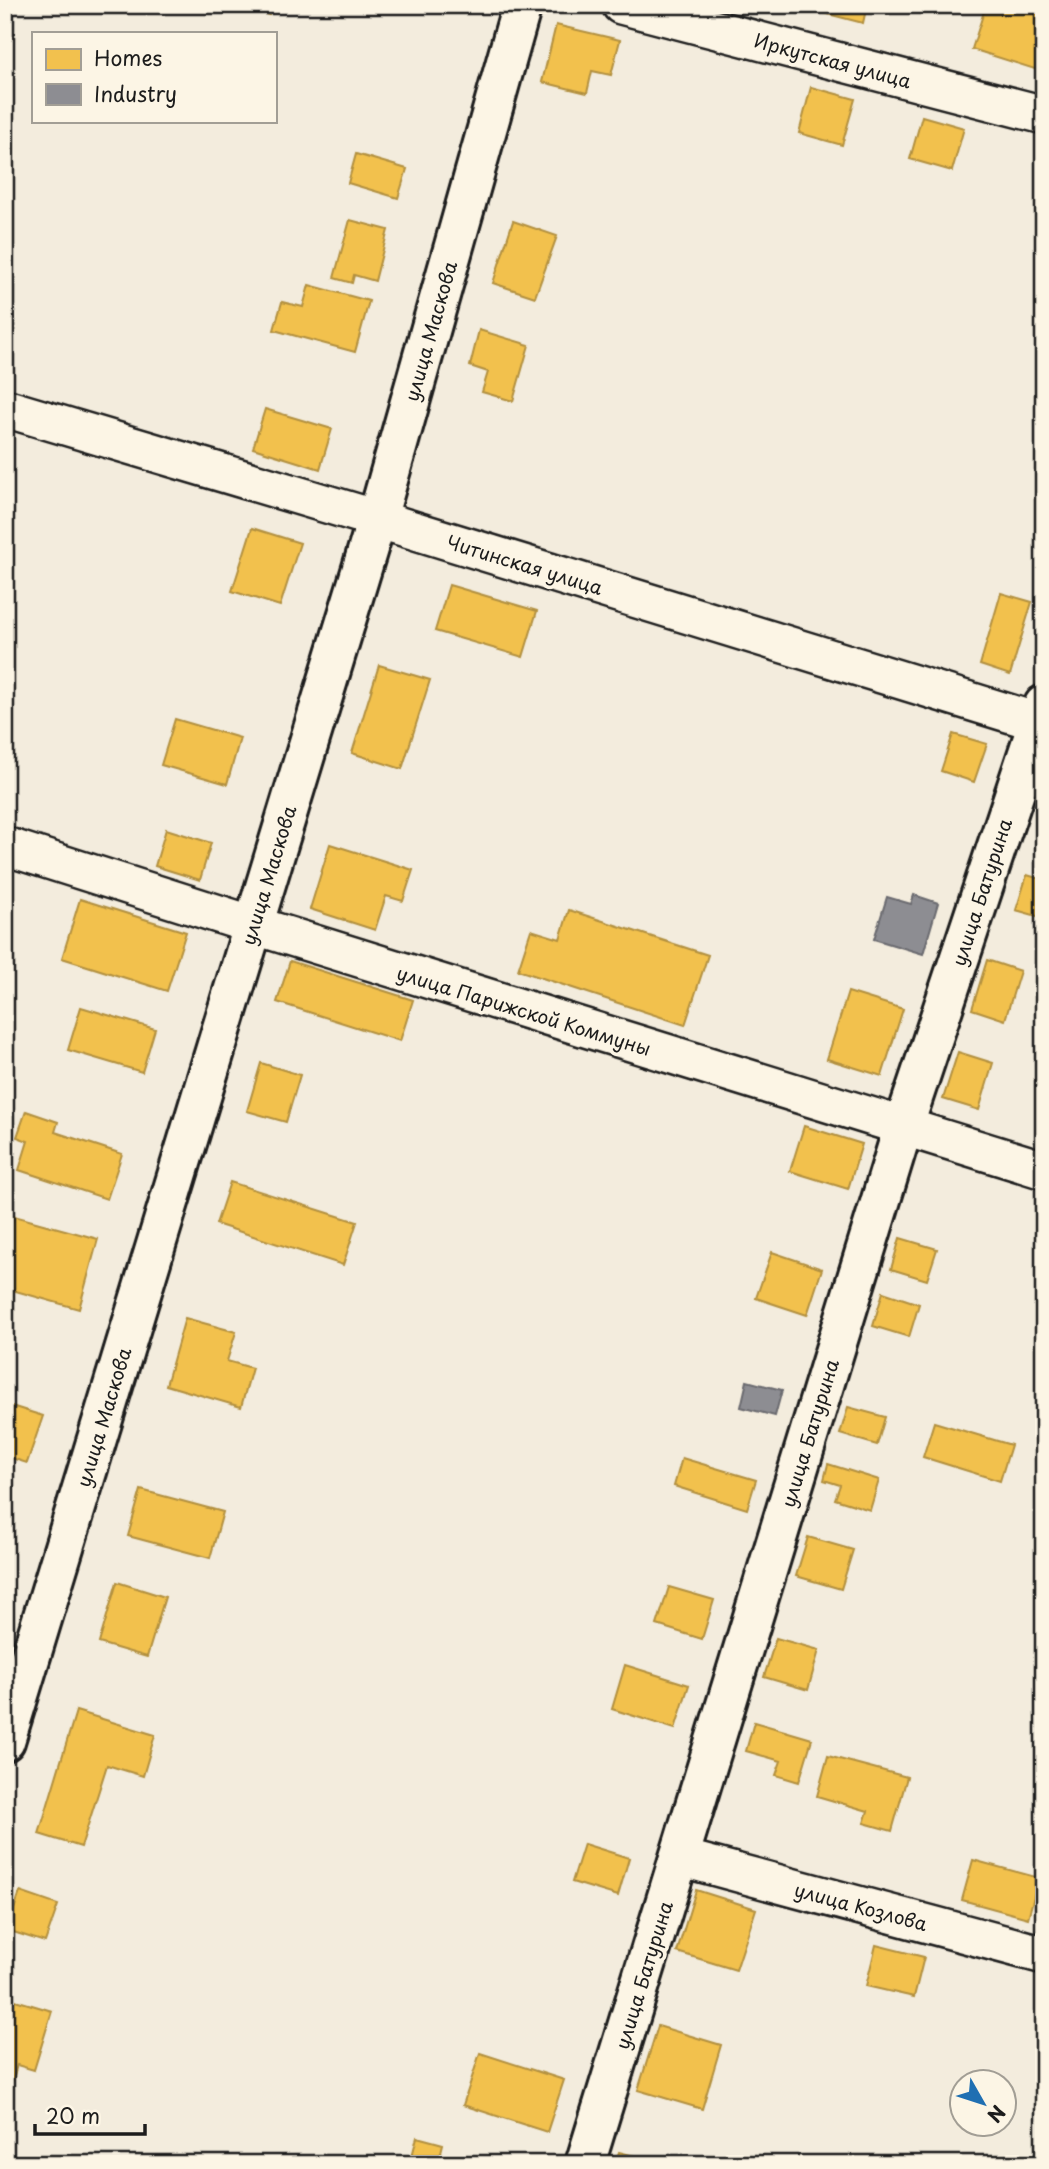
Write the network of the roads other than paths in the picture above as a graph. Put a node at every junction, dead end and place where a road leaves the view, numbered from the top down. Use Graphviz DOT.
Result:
graph roads {
  1 [pos="522,5"];
  2 [pos="621,5"];
  3 [pos="1044,115"];
  4 [pos="5,408"];
  5 [pos="377,519"];
  6 [pos="1042,717"];
  7 [pos="5,846"];
  8 [pos="253,925"];
  9 [pos="903,1128"];
  10 [pos="1044,1170"];
  11 [pos="5,1741"];
  12 [pos="679,1857"];
  13 [pos="1044,1955"];
  14 [pos="585,2164"];
  1 -- 5 [label="street, улица Маскова"];
  2 -- 3 [label="street, Иркутская улица"];
  4 -- 5 [label="street, Читинская улица"];
  5 -- 6 [label="street, Читинская улица"];
  5 -- 8 [label="street, улица Маскова"];
  6 -- 9 [label="street, улица Батурина"];
  7 -- 8 [label="street, улица Парижской Коммуны"];
  8 -- 9 [label="street, улица Парижской Коммуны"];
  8 -- 11 [label="street, улица Маскова"];
  9 -- 10 [label="street, улица Парижской Коммуны"];
  9 -- 12 [label="street, улица Батурина"];
  12 -- 13 [label="street, улица Козлова"];
  12 -- 14 [label="street, улица Батурина"];
}
